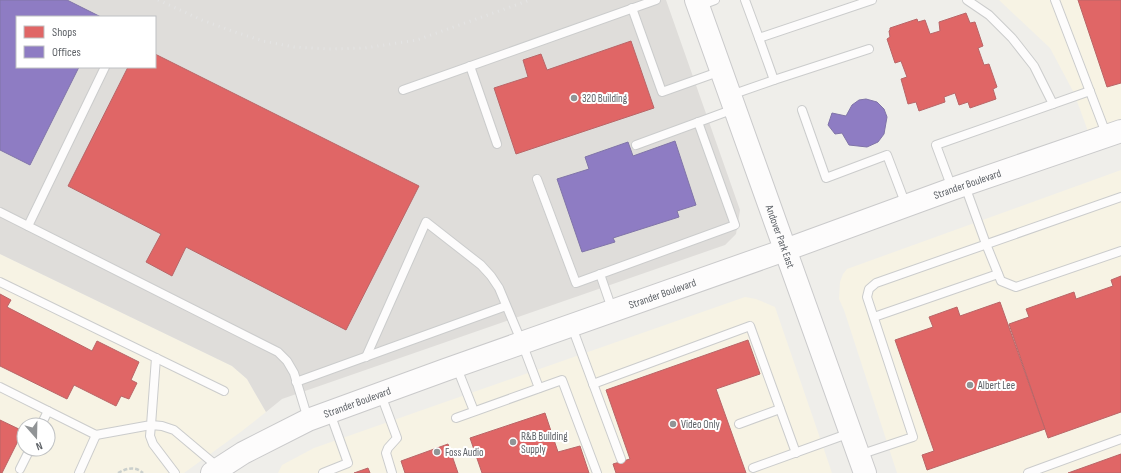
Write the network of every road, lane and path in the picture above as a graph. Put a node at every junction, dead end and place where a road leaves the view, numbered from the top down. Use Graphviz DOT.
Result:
graph roads {
  1 [pos="656,0"];
  2 [pos="745,0"];
  3 [pos="872,0"];
  4 [pos="967,0"];
  5 [pos="1055,0"];
  6 [pos="703,2"];
  7 [pos="632,8"];
  8 [pos="759,38"];
  9 [pos="869,49"];
  10 [pos="470,66"];
  11 [pos="105,68"];
  12 [pos="721,71"];
  13 [pos="774,80"];
  14 [pos="403,90"];
  15 [pos="1090,91"];
  16 [pos="732,102"];
  17 [pos="1053,104"];
  18 [pos="802,110"];
  19 [pos="698,122"];
  20 [pos="1114,134"];
  21 [pos="497,144"];
  22 [pos="636,145"];
  23 [pos="537,179"];
  24 [pos="959,187"];
  25 [pos="1121,198"];
  26 [pos="906,206"];
  27 [pos="0,212"];
  28 [pos="28,226"];
  29 [pos="986,244"];
  30 [pos="785,250"];
  31 [pos="1121,251"];
  32 [pos="600,274"];
  33 [pos="998,274"];
  34 [pos="0,282"];
  35 [pos="506,306"];
  36 [pos="613,311"];
  37 [pos="874,317"];
  38 [pos="571,325"];
  39 [pos="522,343"];
  40 [pos="366,356"];
  41 [pos="156,358"];
  42 [pos="456,366"];
  43 [pos="296,382"];
  44 [pos="593,384"];
  45 [pos="0,387"];
  46 [pos="539,388"];
  47 [pos="224,391"];
  48 [pos="380,393"];
  49 [pos="780,409"];
  50 [pos="48,411"];
  51 [pos="330,412"];
  52 [pos="474,412"];
  53 [pos="45,417"];
  54 [pos="456,418"];
  55 [pos="308,420"];
  56 [pos="739,424"];
  57 [pos="151,425"];
  58 [pos="850,433"];
  59 [pos="96,435"];
  60 [pos="1121,440"];
  61 [pos="796,453"];
  62 [pos="26,457"];
  63 [pos="621,459"];
  64 [pos="861,464"];
  65 [pos="753,468"];
  66 [pos="20,469"];
  67 [pos="215,470"];
  68 [pos="79,473"];
  69 [pos="118,473"];
  70 [pos="143,473"];
  71 [pos="176,473"];
  72 [pos="323,473"];
  73 [pos="392,473"];
  74 [pos="597,473"];
  75 [pos="1028,473"];
  1 -- 7 [label="lane"];
  2 -- 8 [label="lane"];
  3 -- 8 [label="lane"];
  4 -- 17 [label="lane"];
  5 -- 15 [label="lane"];
  6 -- 12 [label="main road, Andover Park East"];
  7 -- 10 [label="lane"];
  7 -- 12 [label="lane"];
  8 -- 13 [label="lane"];
  9 -- 13 [label="lane"];
  10 -- 14 [label="lane"];
  10 -- 21 [label="lane"];
  11 -- 28 [label="lane"];
  12 -- 16 [label="main road, Andover Park East"];
  13 -- 16 [label="lane"];
  15 -- 17 [label="lane"];
  15 -- 20 [label="lane"];
  16 -- 19 [label="lane"];
  16 -- 30 [label="main road, Andover Park East"];
  17 -- 24 [label="lane"];
  18 -- 26 [label="lane"];
  19 -- 22 [label="lane"];
  19 -- 32 [label="lane"];
  20 -- 24 [label="main road, Strander Boulevard"];
  23 -- 32 [label="lane"];
  24 -- 26 [label="main road, Strander Boulevard"];
  24 -- 29 [label="lane"];
  25 -- 29 [label="lane"];
  26 -- 30 [label="main road, Strander Boulevard"];
  27 -- 28 [label="lane"];
  28 -- 43 [label="lane"];
  29 -- 33 [label="lane"];
  29 -- 37 [label="lane"];
  30 -- 36 [label="main road, Strander Boulevard"];
  30 -- 58 [label="main road, Andover Park East"];
  31 -- 33 [label="lane"];
  32 -- 36 [label="lane"];
  33 -- 37 [label="lane"];
  34 -- 41 [label="lane"];
  35 -- 39 [label="lane"];
  35 -- 40 [label="lane"];
  35 -- 40 [label="lane"];
  36 -- 38 [label="main road, Strander Boulevard"];
  37 -- 64 [label="lane"];
  38 -- 39 [label="main road, Strander Boulevard"];
  38 -- 44 [label="lane"];
  39 -- 42 [label="main road, Strander Boulevard"];
  39 -- 46 [label="lane"];
  40 -- 43 [label="lane"];
  41 -- 47 [label="lane"];
  41 -- 57 [label="lane"];
  42 -- 48 [label="main road, Strander Boulevard"];
  42 -- 52 [label="lane"];
  43 -- 55 [label="lane"];
  44 -- 49 [label="lane"];
  44 -- 63 [label="lane"];
  45 -- 50 [label="lane"];
  46 -- 52 [label="lane"];
  46 -- 74 [label="lane"];
  48 -- 51 [label="main road, Strander Boulevard"];
  48 -- 73 [label="lane"];
  49 -- 56 [label="lane"];
  49 -- 61 [label="lane"];
  50 -- 53 [label="lane"];
  50 -- 59 [label="lane"];
  51 -- 55 [label="main road, Strander Boulevard"];
  51 -- 72 [label="lane"];
  52 -- 54 [label="lane"];
  55 -- 67 [label="main road, Strander Boulevard"];
  57 -- 59 [label="lane"];
  57 -- 67 [label="lane"];
  57 -- 71 [label="lane"];
  58 -- 61 [label="lane"];
  58 -- 64 [label="main road, Andover Park East"];
  59 -- 68 [label="lane"];
  60 -- 75 [label="lane"];
  61 -- 65 [label="lane"];
  62 -- 66 [label="lane"];
  69 -- 70 [label="path"];
}
